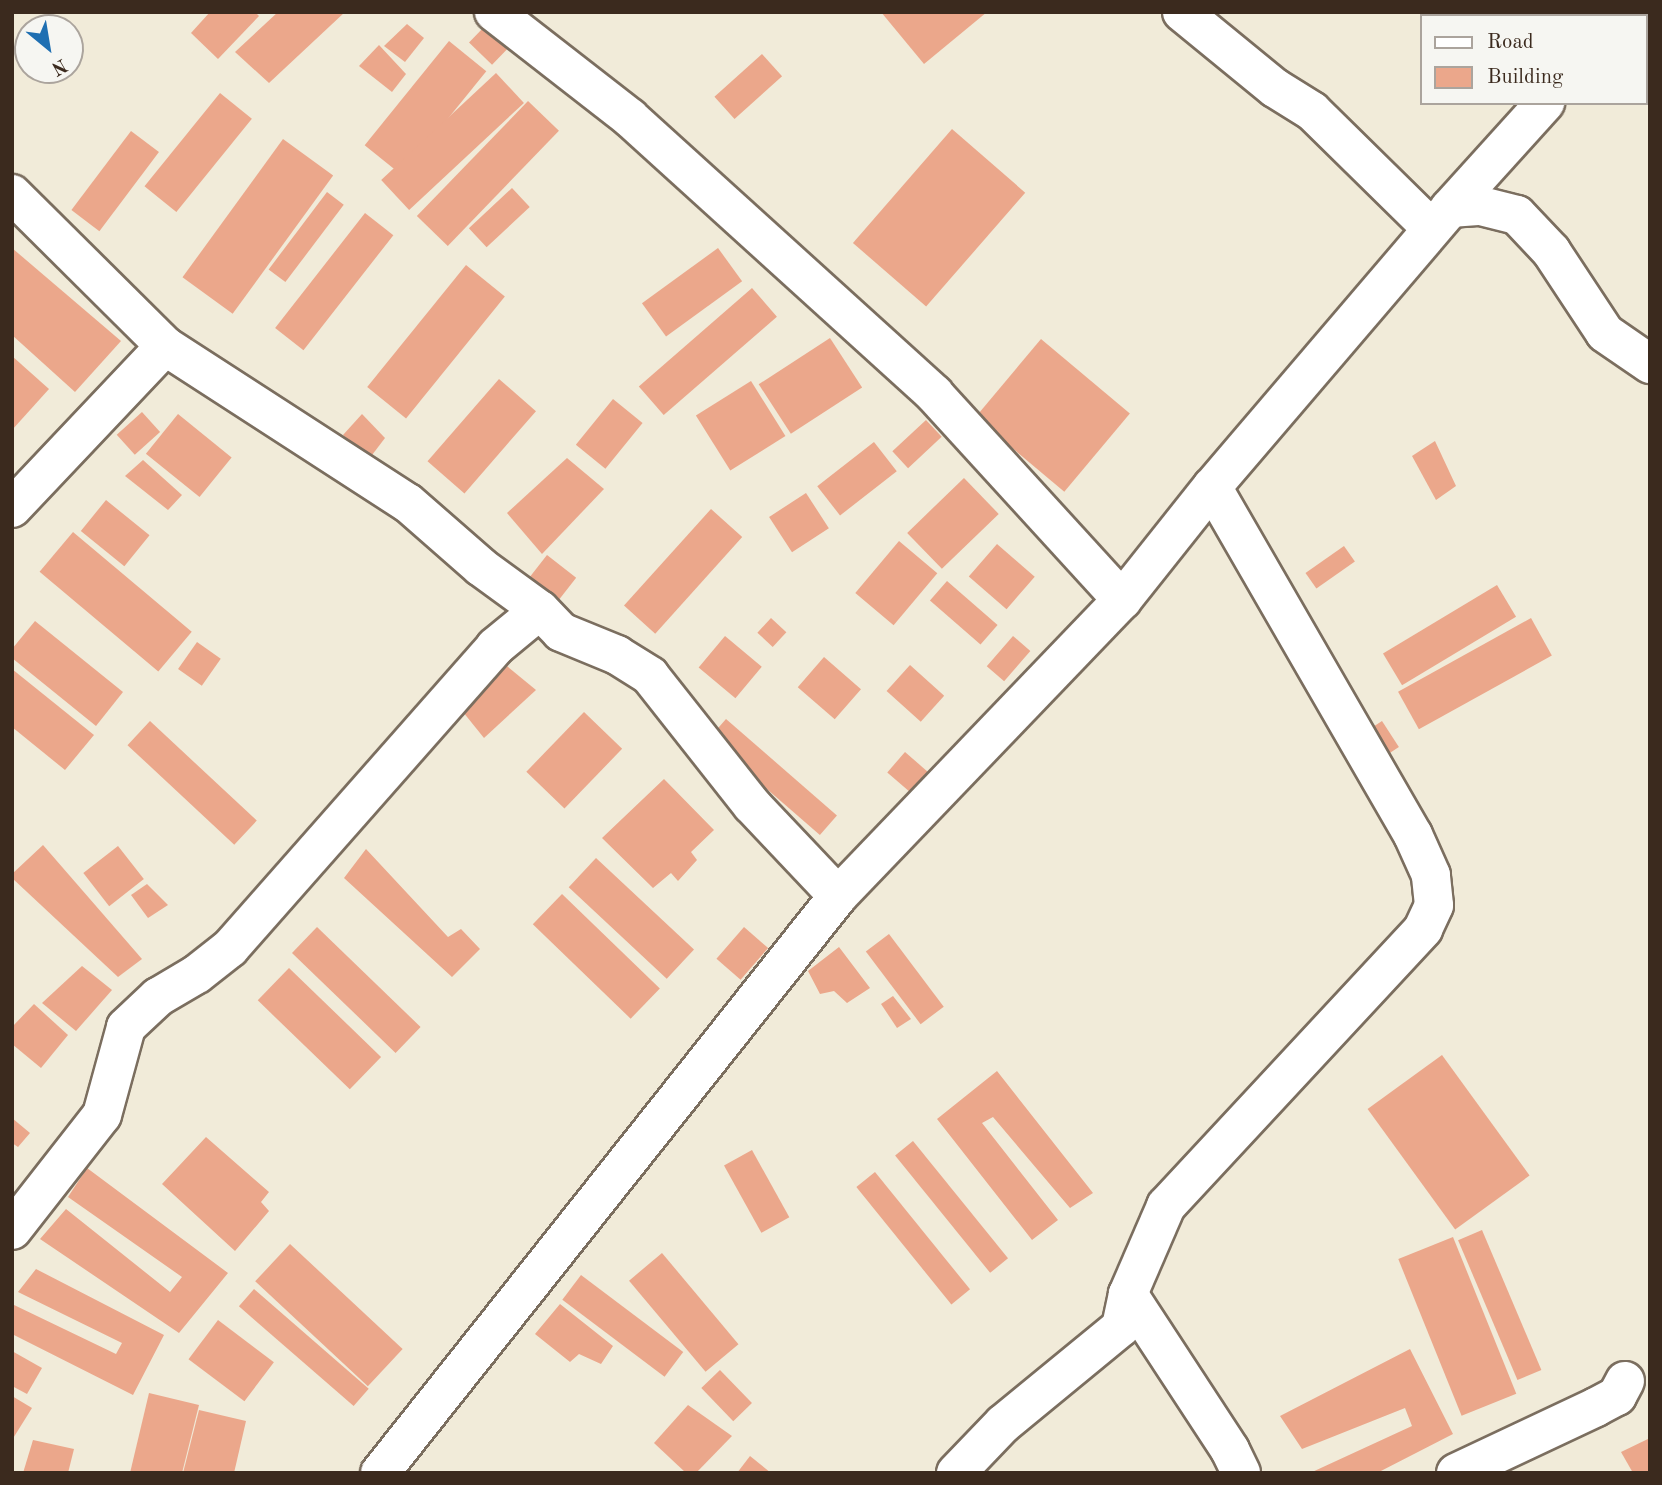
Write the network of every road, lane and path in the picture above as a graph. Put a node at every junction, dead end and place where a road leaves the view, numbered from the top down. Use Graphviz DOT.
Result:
graph roads {
  1 [pos="494,12"];
  2 [pos="1182,12"];
  3 [pos="1540,105"];
  4 [pos="1511,118"];
  5 [pos="12,194"];
  6 [pos="1441,218"];
  7 [pos="165,346"];
  8 [pos="1650,364"];
  9 [pos="1212,487"];
  10 [pos="12,508"];
  11 [pos="1122,600"];
  12 [pos="540,610"];
  13 [pos="838,896"];
  14 [pos="12,1230"];
  15 [pos="1128,1294"];
  16 [pos="1625,1381"];
  17 [pos="380,1473"];
  18 [pos="956,1473"];
  19 [pos="1241,1473"];
  20 [pos="1456,1473"];
  1 -- 11 [label="street"];
  2 -- 6 [label="street"];
  3 -- 4 [label="street"];
  4 -- 6 [label="street"];
  5 -- 7 [label="street"];
  6 -- 8 [label="street"];
  6 -- 9 [label="street"];
  7 -- 10 [label="street"];
  7 -- 12 [label="street"];
  9 -- 11 [label="street"];
  9 -- 15 [label="street"];
  11 -- 13 [label="street"];
  12 -- 13 [label="street"];
  12 -- 14 [label="street"];
  13 -- 17 [label="street"];
  15 -- 18 [label="street"];
  15 -- 19 [label="street"];
  16 -- 20 [label="street"];
}
